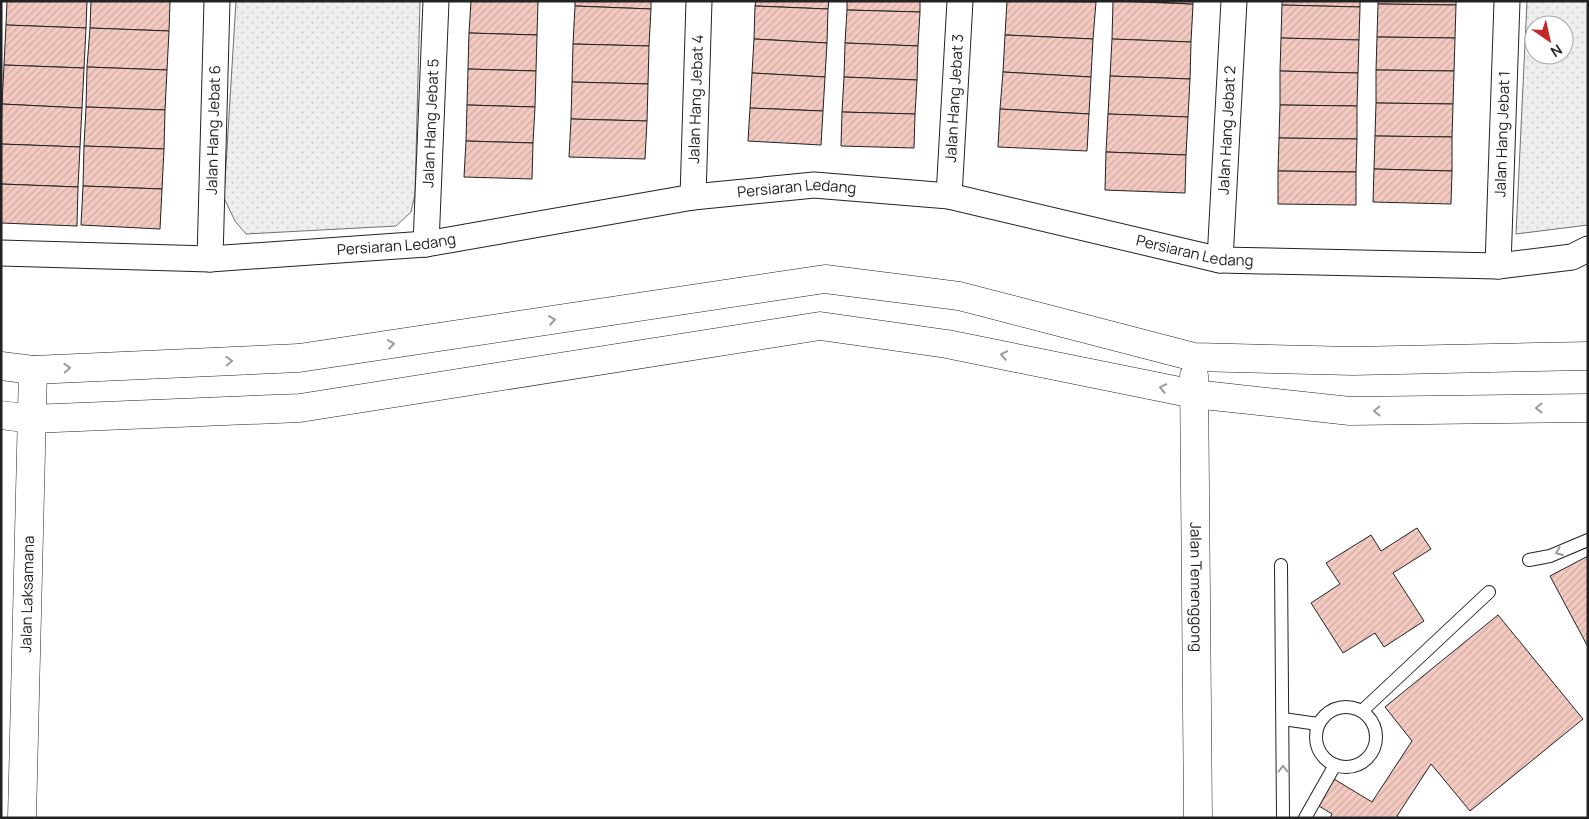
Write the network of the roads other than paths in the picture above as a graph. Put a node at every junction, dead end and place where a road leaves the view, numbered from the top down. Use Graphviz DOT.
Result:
graph roads {
  1 [pos="217,1"];
  2 [pos="436,1"];
  3 [pos="699,1"];
  4 [pos="960,1"];
  5 [pos="1234,1"];
  6 [pos="1507,1"];
  7 [pos="949,196"];
  8 [pos="693,197"];
  9 [pos="426,244"];
  10 [pos="1588,249"];
  11 [pos="1,253"];
  12 [pos="210,259"];
  13 [pos="1220,260"];
  14 [pos="1498,266"];
  15 [pos="1588,356"];
  16 [pos="1194,357"];
  17 [pos="1,366"];
  18 [pos="33,370"];
  19 [pos="1194,394"];
  20 [pos="1588,408"];
  21 [pos="1,415"];
  22 [pos="31,419"];
  23 [pos="1588,540"];
  24 [pos="1529,560"];
  25 [pos="1281,565"];
  26 [pos="1489,592"];
  27 [pos="1362,711"];
  28 [pos="1282,719"];
  29 [pos="1318,724"];
  30 [pos="1335,765"];
  31 [pos="22,818"];
  32 [pos="1198,818"];
  33 [pos="1283,818"];
  34 [pos="1305,818"];
  1 -- 12 [label="street, Jalan Hang Jebat 6"];
  2 -- 9 [label="street, Jalan Hang Jebat 5"];
  3 -- 8 [label="street, Jalan Hang Jebat 4"];
  4 -- 7 [label="street, Jalan Hang Jebat 3"];
  5 -- 13 [label="street, Jalan Hang Jebat 2"];
  6 -- 14 [label="street, Jalan Hang Jebat 1"];
  7 -- 8 [label="street, Persiaran Ledang"];
  7 -- 13 [label="street, Persiaran Ledang"];
  8 -- 9 [label="street, Persiaran Ledang"];
  9 -- 12 [label="street, Persiaran Ledang"];
  10 -- 14 [label="street, Persiaran Ledang"];
  11 -- 12 [label="street, Persiaran Ledang"];
  13 -- 14 [label="street, Persiaran Ledang"];
  15 -- 16 [label="street"];
  18 -- 16 [label="street, one-way"];
  16 -- 19 [label="street, Jalan Temenggong"];
  17 -- 18 [label="street"];
  18 -- 22 [label="street, Jalan Laksamana"];
  20 -- 19 [label="street, one-way"];
  19 -- 22 [label="street, one-way"];
  19 -- 32 [label="street, Jalan Temenggong"];
  21 -- 22 [label="street"];
  22 -- 31 [label="street, Jalan Laksamana"];
  23 -- 24 [label="lane, one-way"];
  25 -- 28 [label="lane"];
  26 -- 27 [label="lane"];
  27 -- 29 [label="lane"];
  27 -- 30 [label="lane"];
  28 -- 29 [label="lane"];
  33 -- 28 [label="lane, one-way"];
  29 -- 30 [label="lane"];
  30 -- 34 [label="lane"];
}
